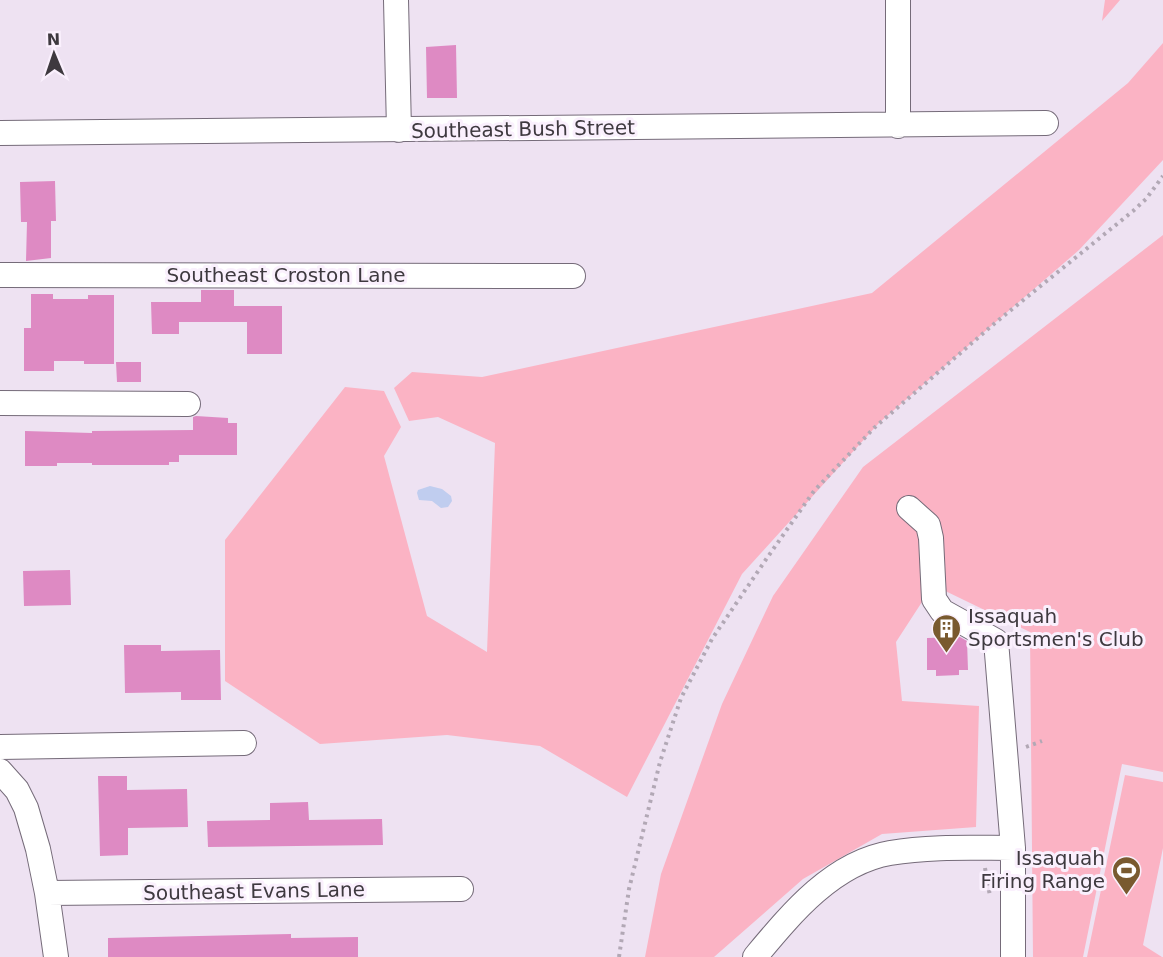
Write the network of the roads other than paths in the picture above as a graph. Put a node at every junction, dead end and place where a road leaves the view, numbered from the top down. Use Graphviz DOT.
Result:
graph roads {
  1 [pos="396,0"];
  2 [pos="898,0"];
  3 [pos="1046,123"];
  4 [pos="898,126"];
  5 [pos="399,130"];
  6 [pos="0,133"];
  7 [pos="0,275"];
  8 [pos="573,276"];
  9 [pos="0,403"];
  10 [pos="188,404"];
  11 [pos="909,508"];
  12 [pos="244,743"];
  13 [pos="0,747"];
  14 [pos="0,771"];
  15 [pos="1013,848"];
  16 [pos="460,889"];
  17 [pos="47,893"];
  18 [pos="56,957"];
  19 [pos="755,957"];
  20 [pos="1013,957"];
  1 -- 5 [label="street"];
  2 -- 4 [label="street"];
  3 -- 4 [label="street, Southeast Bush Street"];
  4 -- 5 [label="street, Southeast Bush Street"];
  5 -- 6 [label="street, Southeast Bush Street"];
  7 -- 8 [label="street, Southeast Croston Lane"];
  9 -- 10 [label="street"];
  11 -- 15 [label="street"];
  12 -- 13 [label="street"];
  14 -- 17 [label="street"];
  15 -- 19 [label="street"];
  15 -- 20 [label="street"];
  16 -- 17 [label="street, Southeast Evans Lane"];
  17 -- 18 [label="street"];
}
